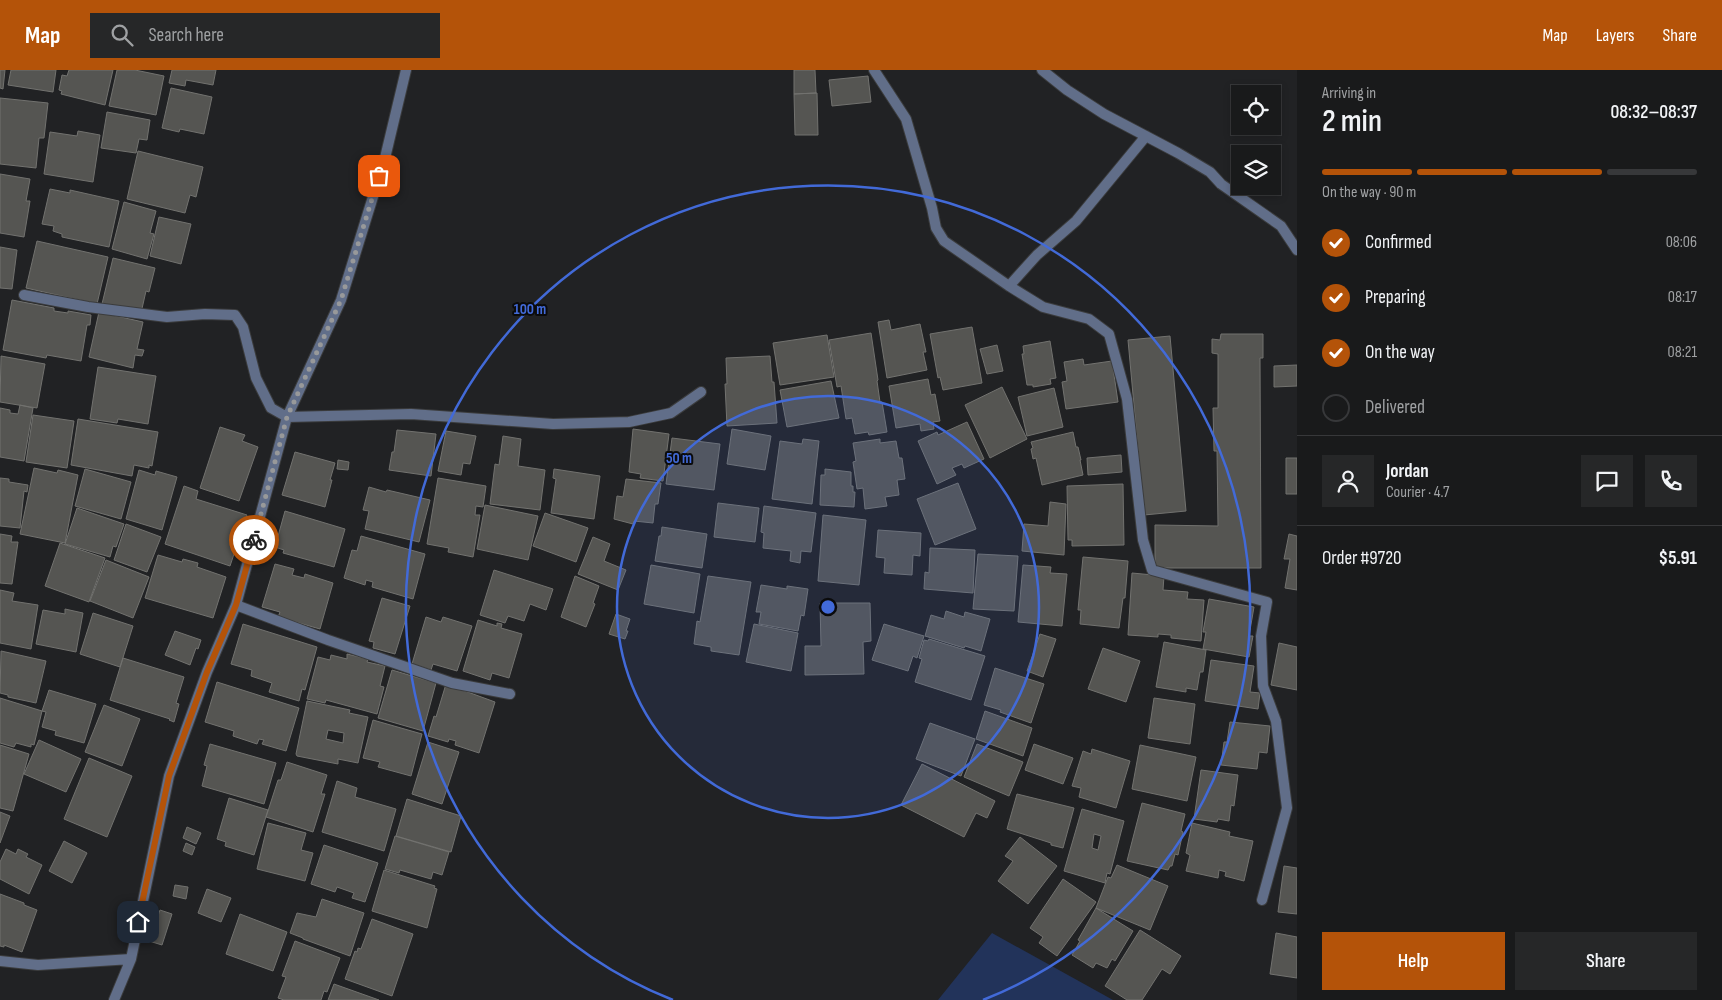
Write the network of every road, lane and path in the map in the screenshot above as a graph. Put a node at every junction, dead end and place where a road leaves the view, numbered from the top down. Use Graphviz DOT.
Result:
graph roads {
  1 [pos="406,70"];
  2 [pos="874,70"];
  3 [pos="1042,70"];
  4 [pos="1146,136"];
  5 [pos="1297,250"];
  6 [pos="1009,286"];
  7 [pos="24,295"];
  8 [pos="701,392"];
  9 [pos="287,417"];
  10 [pos="236,605"];
  11 [pos="510,694"];
  12 [pos="1262,900"];
  13 [pos="131,959"];
  14 [pos="0,961"];
  15 [pos="114,1000"];
  1 -- 9 [label="street"];
  2 -- 6 [label="street"];
  3 -- 4 [label="street"];
  4 -- 5 [label="street"];
  4 -- 6 [label="street"];
  6 -- 12 [label="street"];
  7 -- 9 [label="street"];
  8 -- 9 [label="street"];
  9 -- 10 [label="street"];
  10 -- 11 [label="street"];
  10 -- 13 [label="street"];
  13 -- 14 [label="street"];
  13 -- 15 [label="street"];
}
